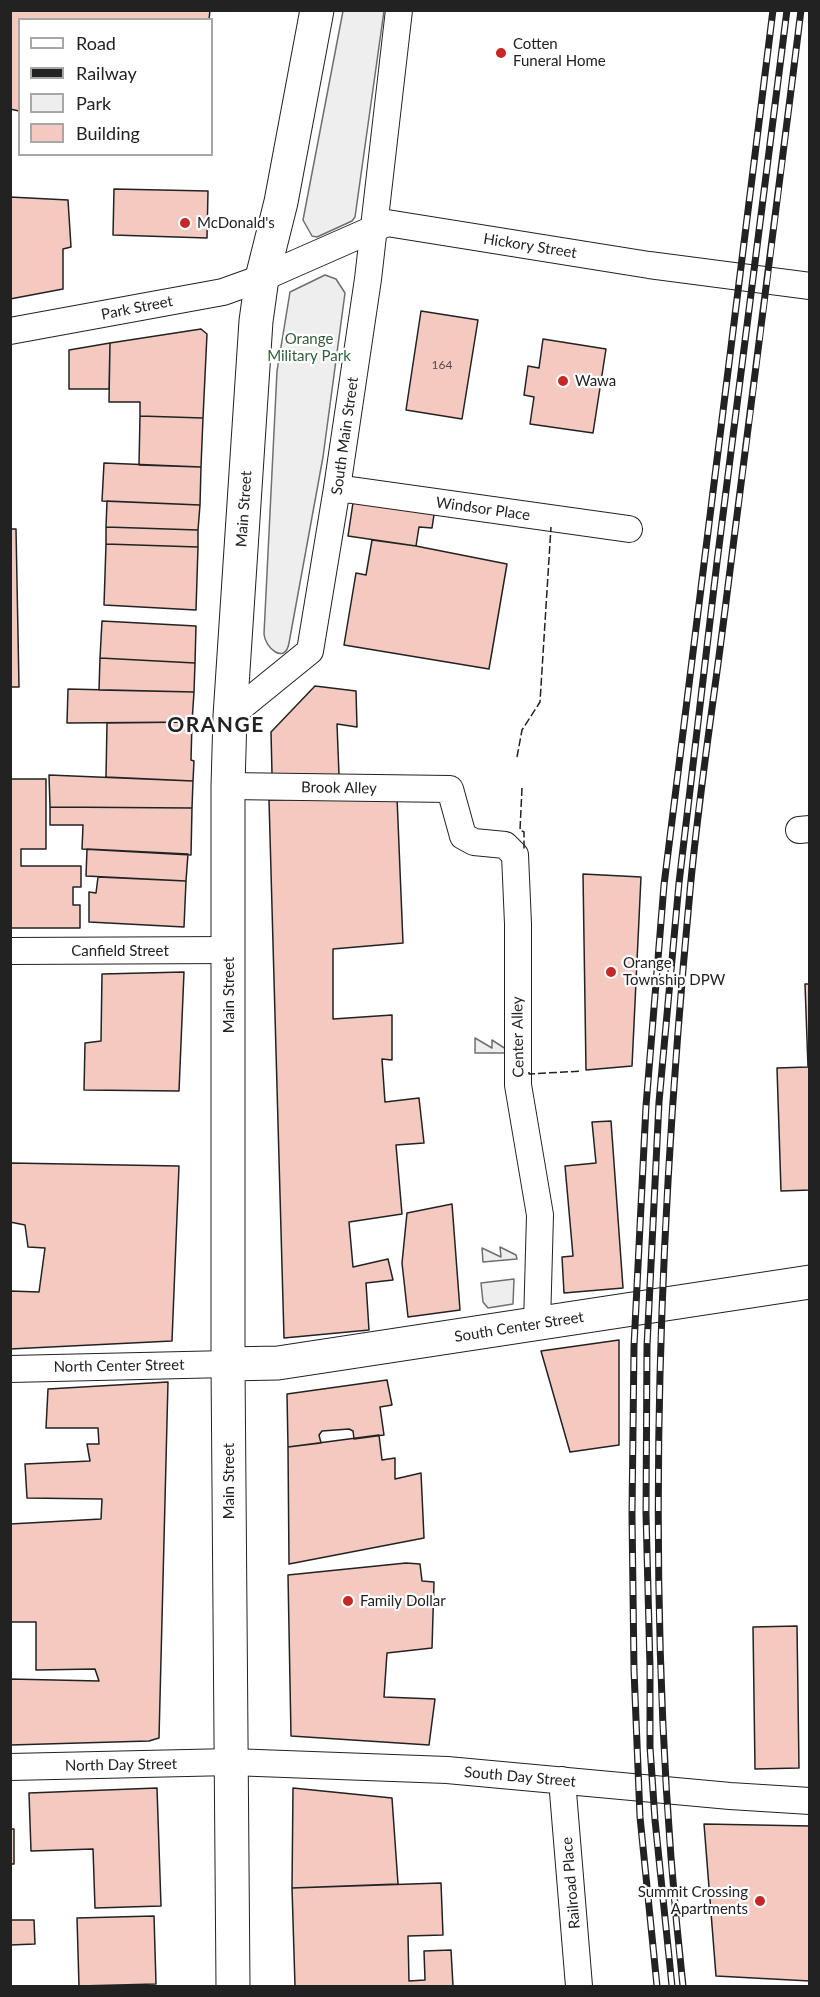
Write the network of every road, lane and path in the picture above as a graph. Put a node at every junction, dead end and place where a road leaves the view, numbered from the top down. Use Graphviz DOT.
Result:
graph roads {
  1 [pos="318,10"];
  2 [pos="399,10"];
  3 [pos="373,229"];
  4 [pos="262,278"];
  5 [pos="810,286"];
  6 [pos="10,331"];
  7 [pos="337,488"];
  8 [pos="629,529"];
  9 [pos="230,716"];
  10 [pos="228,786"];
  11 [pos="450,789"];
  12 [pos="230,950"];
  13 [pos="10,951"];
  14 [pos="810,1282"];
  15 [pos="537,1324"];
  16 [pos="228,1364"];
  17 [pos="10,1369"];
  18 [pos="231,1762"];
  19 [pos="10,1767"];
  20 [pos="562,1780"];
  21 [pos="810,1801"];
  22 [pos="233,1986"];
  23 [pos="579,1986"];
  1 -- 4 [label="main road, Main Street"];
  2 -- 3 [label="street, South Main Street"];
  3 -- 4 [label="street, Hickory Street"];
  3 -- 5 [label="street, Hickory Street"];
  3 -- 7 [label="street, South Main Street"];
  4 -- 6 [label="street, Park Street"];
  4 -- 9 [label="main road, Main Street"];
  7 -- 8 [label="street, Windsor Place"];
  7 -- 9 [label="street, South Main Street"];
  9 -- 10 [label="main road, Main Street"];
  10 -- 11 [label="street, Brook Alley"];
  10 -- 12 [label="main road, Main Street"];
  11 -- 15 [label="street, Center Alley"];
  12 -- 13 [label="street, Canfield Street"];
  12 -- 16 [label="main road, Main Street"];
  14 -- 15 [label="main road, South Center Street"];
  15 -- 16 [label="main road, South Center Street"];
  16 -- 17 [label="street, North Center Street"];
  16 -- 18 [label="main road, Main Street"];
  18 -- 19 [label="street, North Day Street"];
  18 -- 20 [label="street, South Day Street"];
  18 -- 22 [label="main road, Main Street"];
  20 -- 21 [label="street, South Day Street"];
  20 -- 23 [label="street, Railroad Place"];
}
